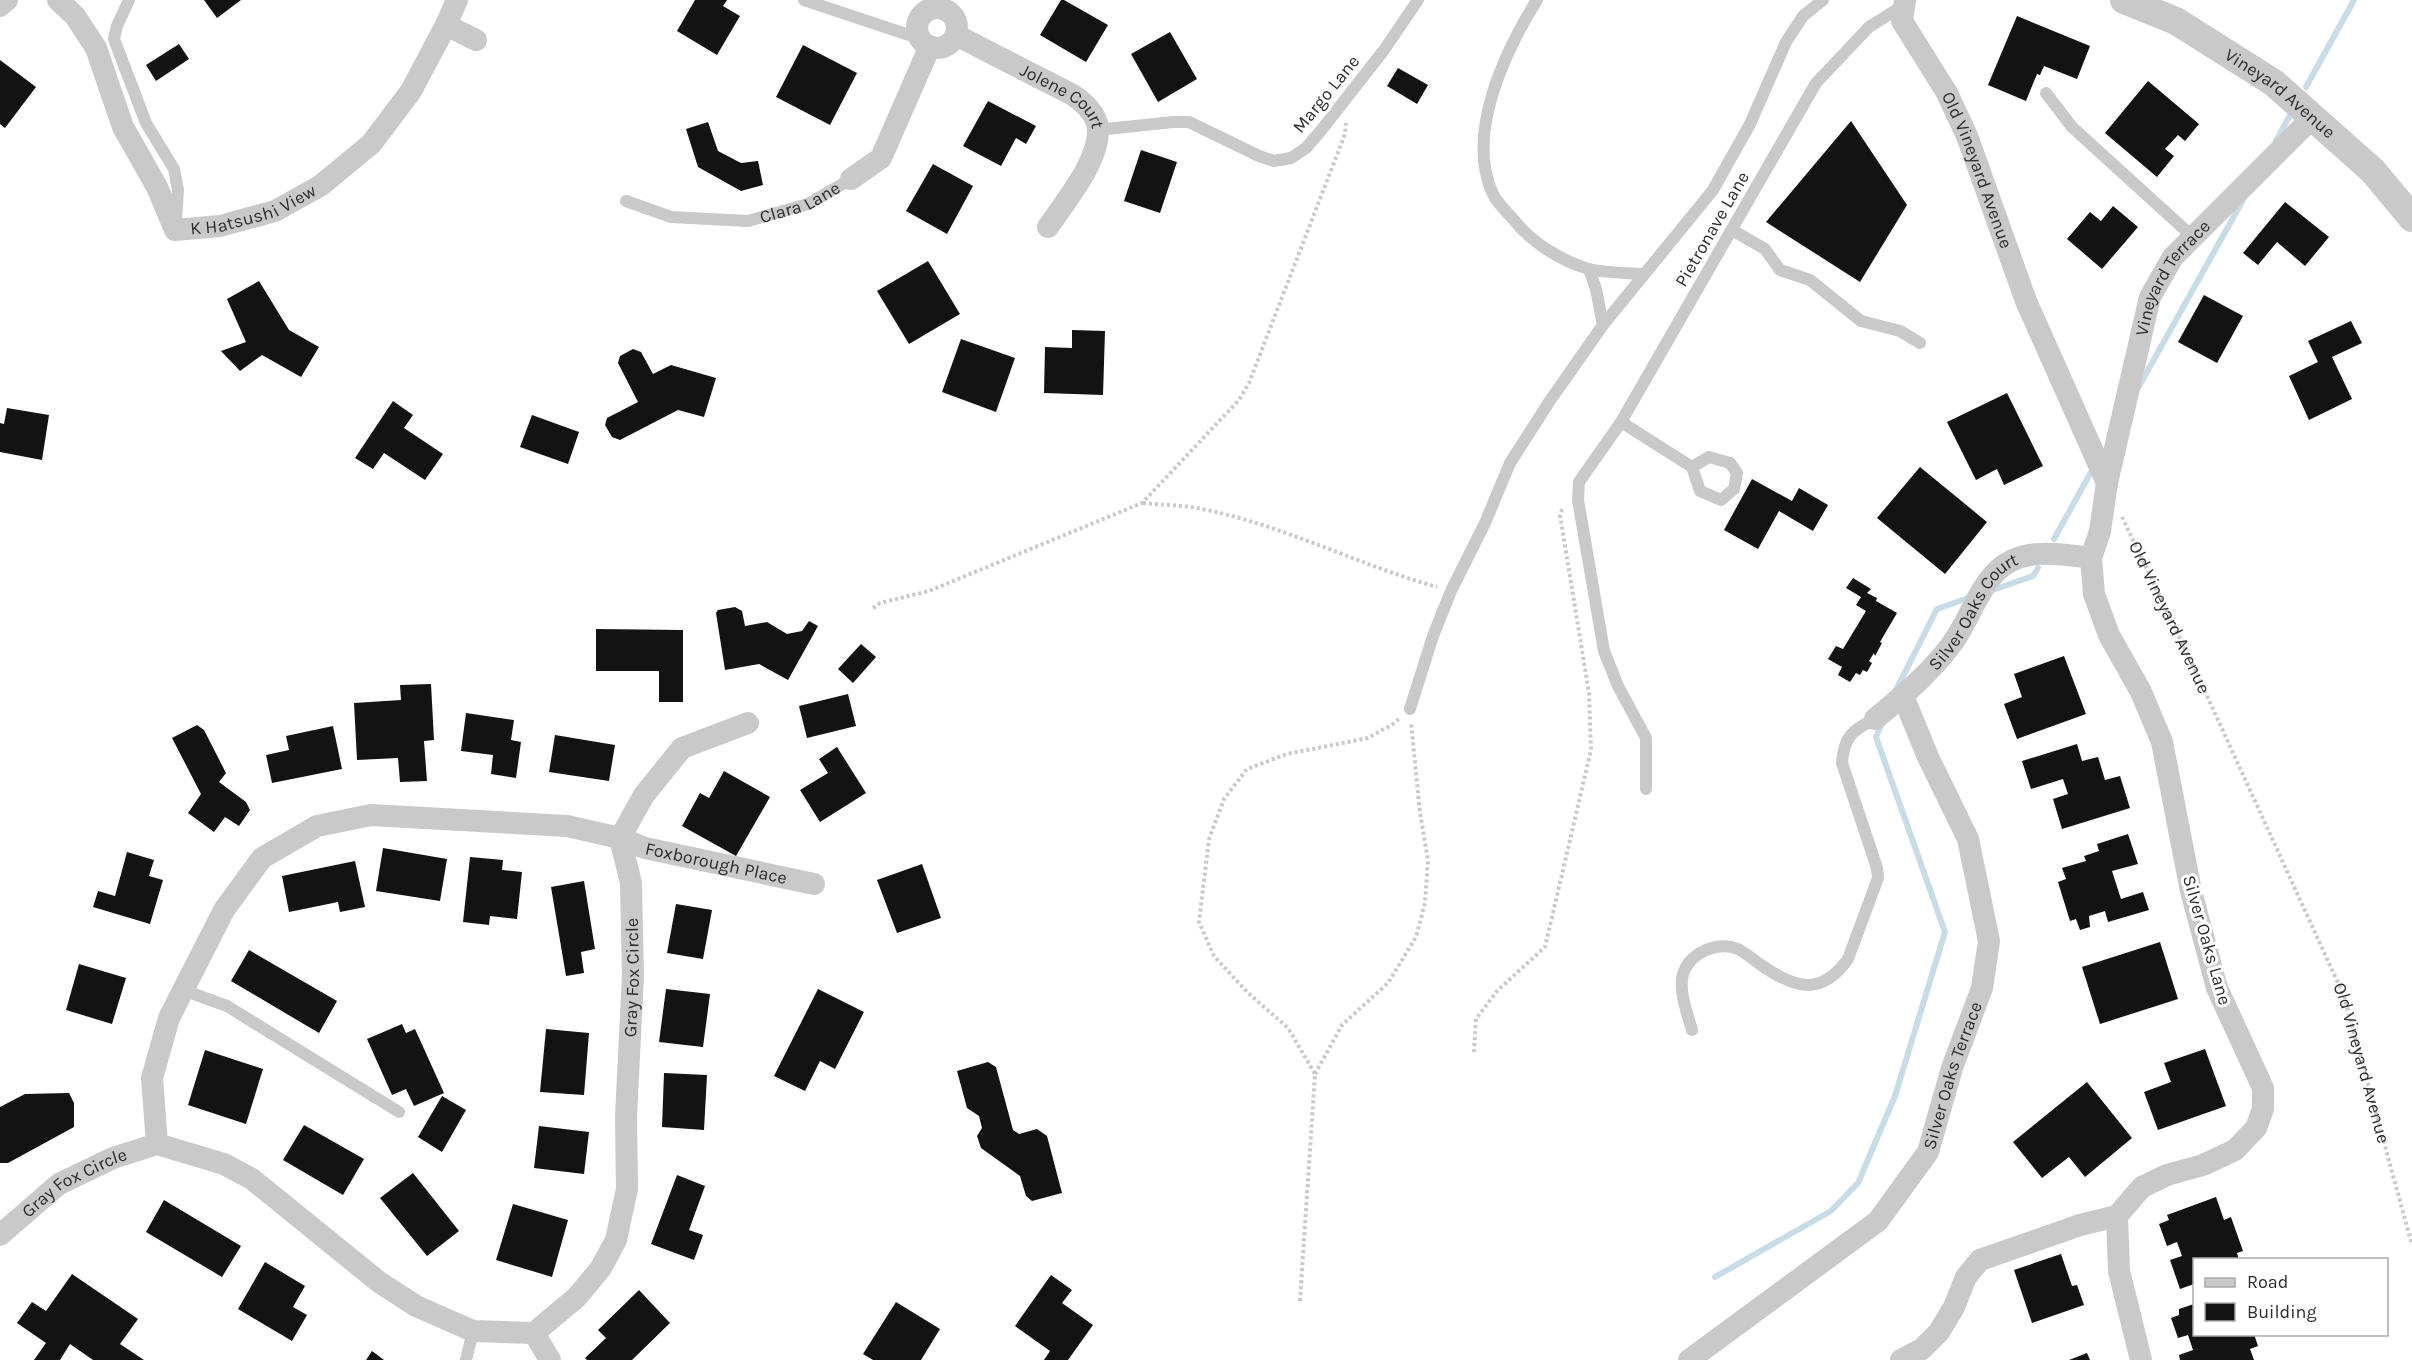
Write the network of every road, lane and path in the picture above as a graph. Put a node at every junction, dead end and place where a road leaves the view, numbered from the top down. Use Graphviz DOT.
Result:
graph roads {
  1 [pos="7,0"];
  2 [pos="58,0"];
  3 [pos="129,0"];
  4 [pos="457,0"];
  5 [pos="804,0"];
  6 [pos="1418,0"];
  7 [pos="1537,0"];
  8 [pos="1823,0"];
  9 [pos="2124,0"];
  10 [pos="1905,2"];
  11 [pos="948,5"];
  12 [pos="0,6"];
  13 [pos="446,25"];
  14 [pos="956,36"];
  15 [pos="476,40"];
  16 [pos="924,40"];
  17 [pos="2046,93"];
  18 [pos="1348,97"];
  19 [pos="2314,116"];
  20 [pos="1097,130"];
  21 [pos="851,178"];
  22 [pos="626,201"];
  23 [pos="2412,218"];
  24 [pos="1048,227"];
  25 [pos="175,230"];
  26 [pos="1732,230"];
  27 [pos="2193,237"];
  28 [pos="1589,269"];
  29 [pos="1644,274"];
  30 [pos="1603,325"];
  31 [pos="1920,343"];
  32 [pos="1621,422"];
  33 [pos="1692,466"];
  34 [pos="2107,483"];
  35 [pos="1566,498"];
  36 [pos="1142,503"];
  37 [pos="2121,515"];
  38 [pos="2091,558"];
  39 [pos="1451,591"];
  40 [pos="873,608"];
  41 [pos="1903,696"];
  42 [pos="1410,709"];
  43 [pos="1875,719"];
  44 [pos="748,723"];
  45 [pos="1646,789"];
  46 [pos="620,838"];
  47 [pos="814,884"];
  48 [pos="183,990"];
  49 [pos="1692,1030"];
  50 [pos="1474,1052"];
  51 [pos="1315,1074"];
  52 [pos="399,1112"];
  53 [pos="157,1144"];
  54 [pos="2117,1216"];
  55 [pos="0,1234"];
  56 [pos="2412,1245"];
  57 [pos="1299,1301"];
  58 [pos="473,1331"];
  59 [pos="534,1333"];
  60 [pos="466,1360"];
  61 [pos="550,1360"];
  62 [pos="1689,1360"];
  63 [pos="1901,1360"];
  64 [pos="2141,1360"];
  1 -- 12 [label="street"];
  2 -- 25 [label="street, K Hatsushi View"];
  3 -- 25 [label="lane"];
  4 -- 13 [label="street, K Hatsushi View"];
  5 -- 16 [label="lane"];
  6 -- 18 [label="lane, Margo Lane"];
  7 -- 28 [label="lane"];
  8 -- 29 [label="lane"];
  9 -- 19 [label="street, Vineyard Avenue"];
  10 -- 26 [label="lane, Pietronave Lane"];
  10 -- 34 [label="street, Old Vineyard Avenue"];
  11 -- 14 [label="street"];
  11 -- 16 [label="street"];
  13 -- 15 [label="street"];
  13 -- 25 [label="street, K Hatsushi View"];
  14 -- 16 [label="street"];
  14 -- 20 [label="street, Jolene Court"];
  16 -- 21 [label="street, Clara Lane"];
  17 -- 27 [label="lane"];
  18 -- 20 [label="lane, Margo Lane"];
  18 -- 36 [label="path"];
  19 -- 23 [label="street, Vineyard Avenue"];
  19 -- 27 [label="street, Vineyard Terrace"];
  20 -- 24 [label="street, Jolene Court"];
  21 -- 22 [label="lane, Clara Lane"];
  26 -- 31 [label="lane"];
  26 -- 32 [label="lane, Pietronave Lane"];
  27 -- 34 [label="street, Vineyard Terrace"];
  28 -- 29 [label="lane"];
  28 -- 30 [label="lane"];
  29 -- 30 [label="lane"];
  30 -- 39 [label="lane"];
  32 -- 33 [label="lane"];
  32 -- 45 [label="lane, Pietronave Lane"];
  34 -- 38 [label="street, Silver Oaks Lane"];
  35 -- 50 [label="path"];
  36 -- 39 [label="path"];
  36 -- 40 [label="path"];
  37 -- 56 [label="path, Old Vineyard Avenue"];
  38 -- 41 [label="street, Silver Oaks Court"];
  38 -- 54 [label="street, Silver Oaks Lane"];
  39 -- 42 [label="lane"];
  41 -- 43 [label="street, Silver Oaks Court"];
  41 -- 62 [label="street, Silver Oaks Terrace"];
  42 -- 51 [label="path"];
  42 -- 51 [label="path"];
  43 -- 49 [label="lane"];
  44 -- 46 [label="street"];
  46 -- 47 [label="street, Foxborough Place"];
  46 -- 48 [label="street"];
  46 -- 59 [label="street, Gray Fox Circle"];
  48 -- 52 [label="lane"];
  48 -- 53 [label="street"];
  51 -- 57 [label="path"];
  53 -- 55 [label="street, Gray Fox Circle"];
  53 -- 58 [label="street"];
  54 -- 63 [label="street"];
  54 -- 64 [label="street"];
  58 -- 59 [label="street"];
  58 -- 60 [label="lane"];
  59 -- 61 [label="street"];
}
